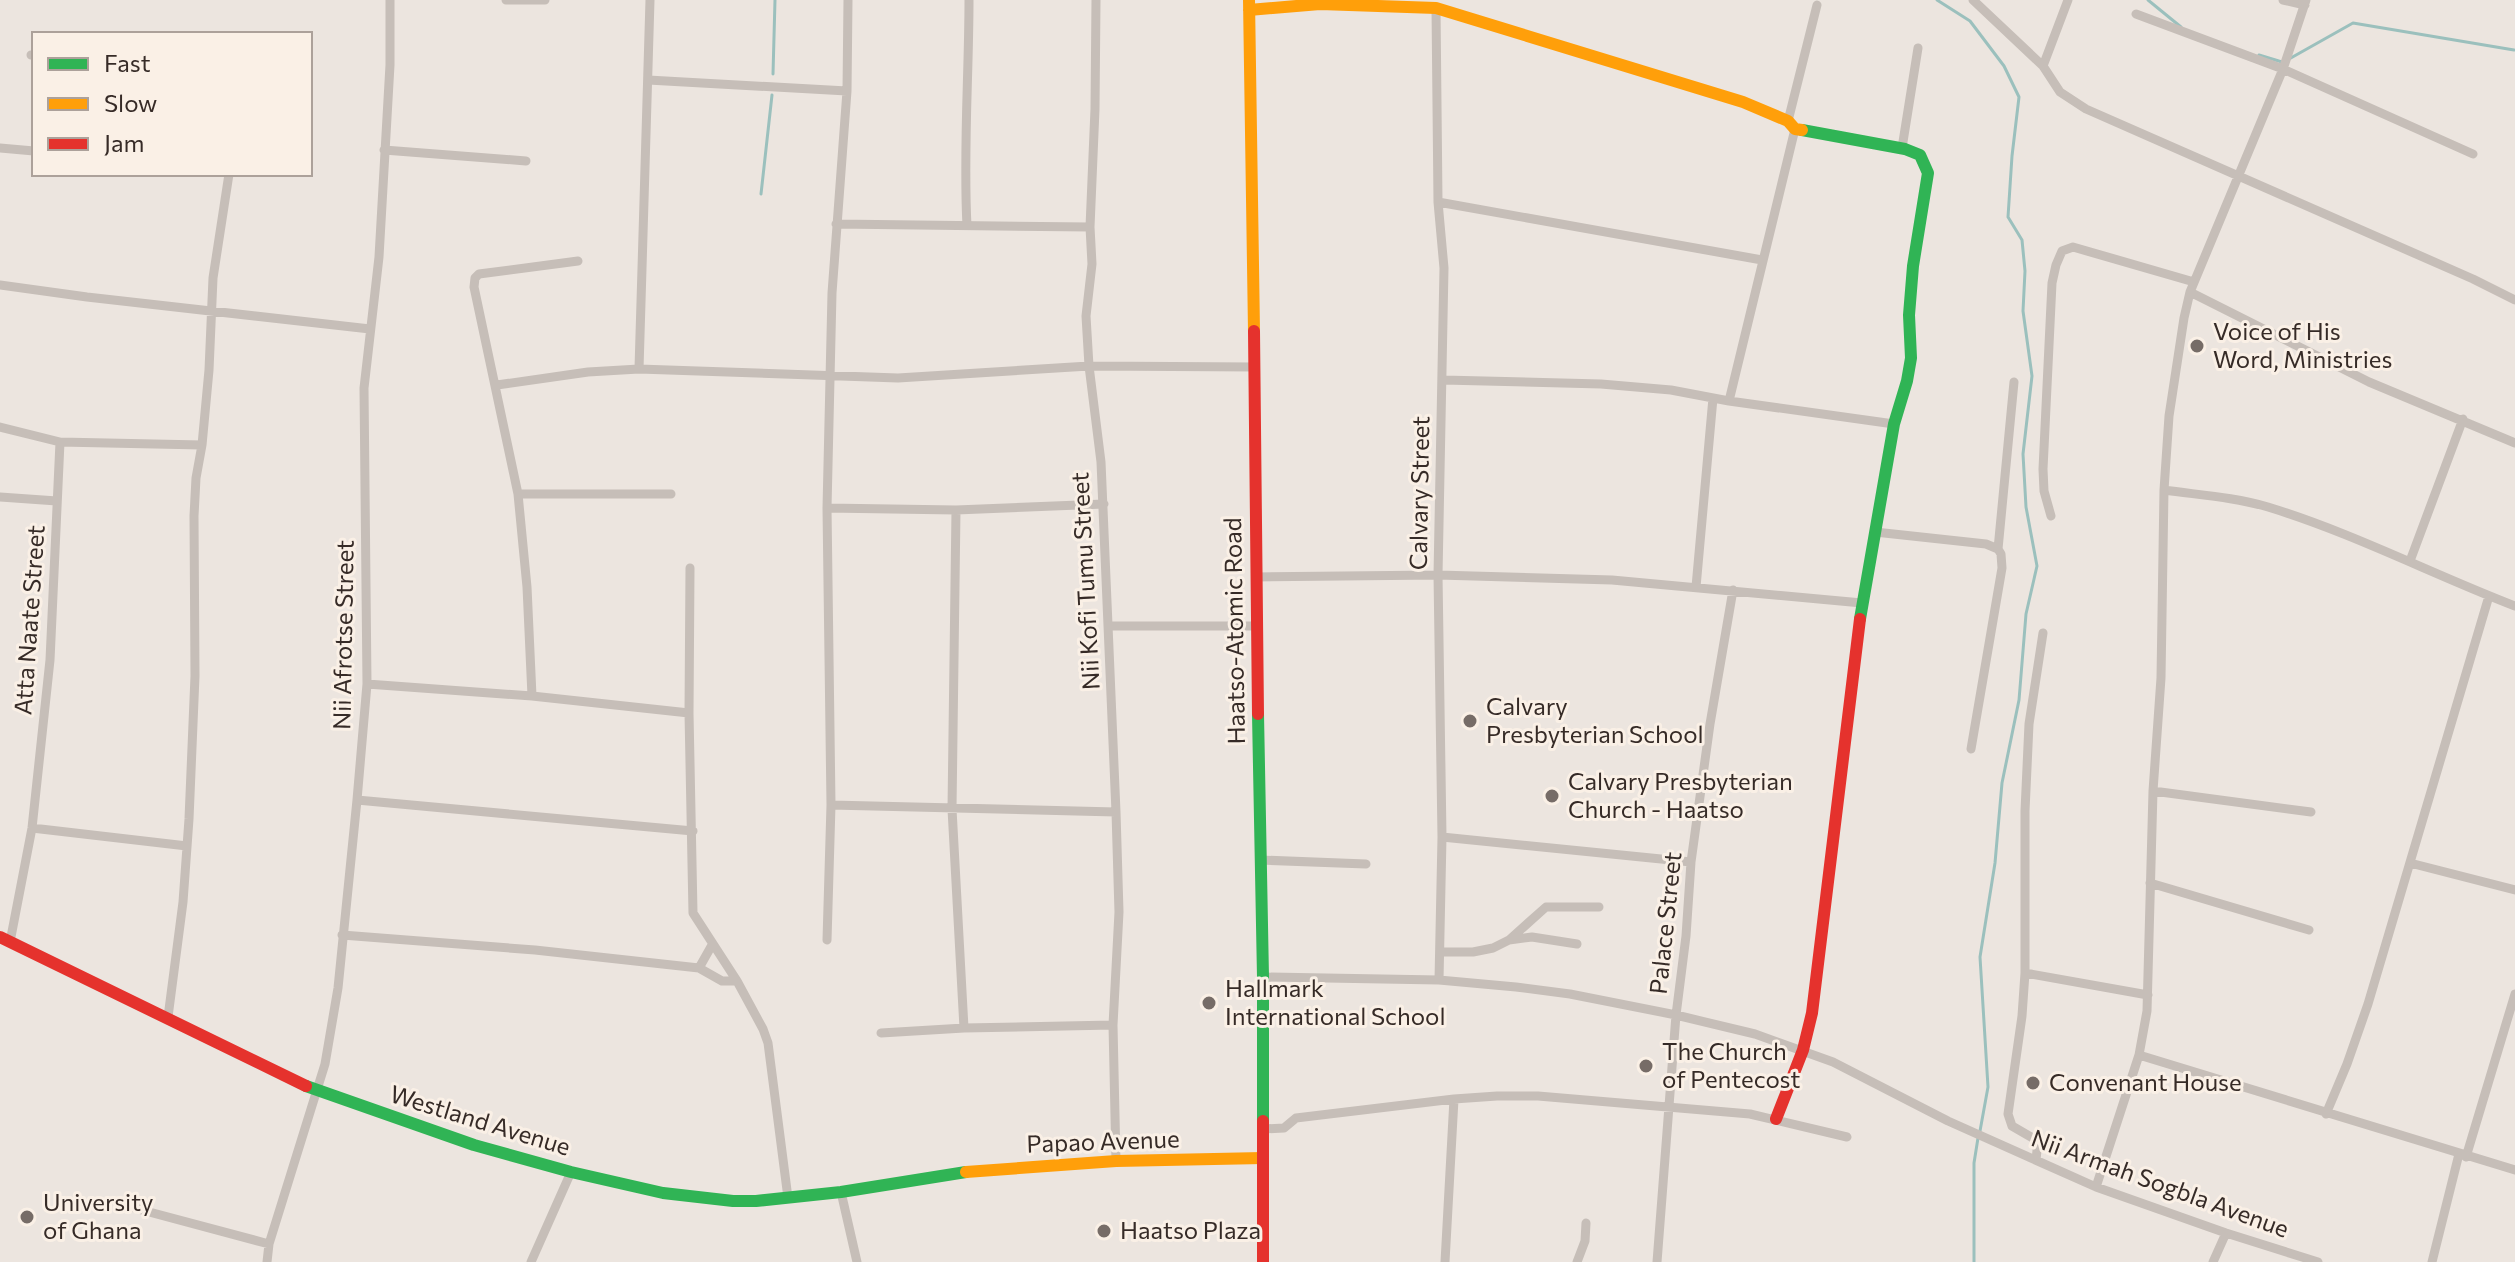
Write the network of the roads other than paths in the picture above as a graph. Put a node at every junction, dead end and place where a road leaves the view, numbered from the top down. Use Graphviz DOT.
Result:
graph roads {
  1 [pos="390,0"];
  2 [pos="506,0"];
  3 [pos="545,0"];
  4 [pos="650,0"];
  5 [pos="848,0"];
  6 [pos="969,0"];
  7 [pos="1096,0"];
  8 [pos="1973,0"];
  9 [pos="2068,0"];
  10 [pos="2283,0"];
  11 [pos="2306,3"];
  12 [pos="1249,5"];
  13 [pos="1817,5"];
  14 [pos="1436,8"];
  15 [pos="2136,14"];
  16 [pos="1918,48"];
  17 [pos="2043,66"];
  18 [pos="2283,69"];
  19 [pos="648,80"];
  20 [pos="847,91"];
  21 [pos="1792,125"];
  22 [pos="0,148"];
  23 [pos="1902,148"];
  24 [pos="384,150"];
  25 [pos="32,151"];
  26 [pos="2473,154"];
  27 [pos="526,161"];
  28 [pos="229,176"];
  29 [pos="2239,177"];
  30 [pos="1438,202"];
  31 [pos="836,224"];
  32 [pos="967,226"];
  33 [pos="1090,227"];
  34 [pos="1762,260"];
  35 [pos="578,261"];
  36 [pos="0,285"];
  37 [pos="2192,287"];
  38 [pos="2515,300"];
  39 [pos="210,312"];
  40 [pos="370,329"];
  41 [pos="1089,366"];
  42 [pos="1255,367"];
  43 [pos="639,369"];
  44 [pos="831,374"];
  45 [pos="1443,380"];
  46 [pos="2014,382"];
  47 [pos="497,385"];
  48 [pos="1713,398"];
  49 [pos="1729,401"];
  50 [pos="2463,419"];
  51 [pos="1894,424"];
  52 [pos="0,427"];
  53 [pos="60,442"];
  54 [pos="2515,443"];
  55 [pos="202,445"];
  56 [pos="2164,490"];
  57 [pos="518,494"];
  58 [pos="671,494"];
  59 [pos="0,497"];
  60 [pos="57,501"];
  61 [pos="1104,504"];
  62 [pos="827,508"];
  63 [pos="956,510"];
  64 [pos="2051,516"];
  65 [pos="1875,532"];
  66 [pos="1998,549"];
  67 [pos="2410,561"];
  68 [pos="690,568"];
  69 [pos="1438,575"];
  70 [pos="1256,577"];
  71 [pos="1696,587"];
  72 [pos="1733,590"];
  73 [pos="2489,596"];
  74 [pos="1862,603"];
  75 [pos="2515,606"];
  76 [pos="1109,626"];
  77 [pos="1256,626"];
  78 [pos="2043,633"];
  79 [pos="367,684"];
  80 [pos="532,696"];
  81 [pos="689,713"];
  82 [pos="1971,749"];
  83 [pos="2153,791"];
  84 [pos="357,800"];
  85 [pos="831,805"];
  86 [pos="952,809"];
  87 [pos="1116,812"];
  88 [pos="2311,812"];
  89 [pos="32,828"];
  90 [pos="693,831"];
  91 [pos="1442,837"];
  92 [pos="187,846"];
  93 [pos="1260,860"];
  94 [pos="1691,862"];
  95 [pos="2410,863"];
  96 [pos="1366,864"];
  97 [pos="2150,883"];
  98 [pos="2515,890"];
  99 [pos="1599,907"];
  100 [pos="2309,930"];
  101 [pos="342,935"];
  102 [pos="5,939"];
  103 [pos="827,940"];
  104 [pos="1509,940"];
  105 [pos="1577,944"];
  106 [pos="712,945"];
  107 [pos="1440,952"];
  108 [pos="699,968"];
  109 [pos="2025,973"];
  110 [pos="1263,977"];
  111 [pos="1439,980"];
  112 [pos="737,981"];
  113 [pos="2515,994"];
  114 [pos="2148,995"];
  115 [pos="1676,1015"];
  116 [pos="168,1017"];
  117 [pos="1113,1025"];
  118 [pos="964,1028"];
  119 [pos="881,1033"];
  120 [pos="1803,1050"];
  121 [pos="2139,1055"];
  122 [pos="317,1091"];
  123 [pos="1454,1099"];
  124 [pos="1668,1108"];
  125 [pos="2326,1114"];
  126 [pos="1776,1119"];
  127 [pos="1263,1129"];
  128 [pos="1847,1137"];
  129 [pos="2463,1155"];
  130 [pos="1263,1158"];
  131 [pos="2036,1160"];
  132 [pos="1116,1161"];
  133 [pos="981,1170"];
  134 [pos="2515,1170"];
  135 [pos="571,1172"];
  136 [pos="2096,1187"];
  137 [pos="841,1192"];
  138 [pos="788,1198"];
  139 [pos="123,1205"];
  140 [pos="1586,1223"];
  141 [pos="2226,1233"];
  142 [pos="269,1244"];
  143 [pos="267,1262"];
  144 [pos="531,1262"];
  145 [pos="857,1262"];
  146 [pos="1263,1262"];
  147 [pos="1445,1262"];
  148 [pos="1577,1262"];
  149 [pos="1657,1262"];
  150 [pos="2213,1262"];
  151 [pos="2318,1262"];
  152 [pos="2432,1262"];
  1 -- 24 [label="street, Nii Afrotse Street"];
  2 -- 3 [label="street"];
  4 -- 19 [label="street"];
  5 -- 20 [label="street"];
  6 -- 32 [label="street"];
  7 -- 33 [label="street, Nii Kofi Tumu Street"];
  8 -- 17 [label="street"];
  9 -- 17 [label="street"];
  10 -- 11 [label="street"];
  11 -- 18 [label="street"];
  12 -- 14 [label="street"];
  12 -- 42 [label="street, Haatso-Atomic Road"];
  13 -- 21 [label="street"];
  14 -- 21 [label="street"];
  14 -- 30 [label="street, Calvary Street"];
  15 -- 18 [label="street"];
  16 -- 23 [label="street"];
  17 -- 29 [label="street"];
  18 -- 26 [label="street"];
  18 -- 29 [label="street"];
  19 -- 20 [label="street"];
  19 -- 43 [label="street"];
  20 -- 31 [label="street"];
  21 -- 23 [label="street"];
  21 -- 34 [label="street"];
  22 -- 25 [label="street"];
  23 -- 51 [label="street"];
  24 -- 27 [label="street"];
  24 -- 40 [label="street, Nii Afrotse Street"];
  28 -- 39 [label="street"];
  29 -- 37 [label="street"];
  29 -- 38 [label="street"];
  30 -- 34 [label="street"];
  30 -- 45 [label="street, Calvary Street"];
  31 -- 32 [label="street"];
  31 -- 44 [label="street"];
  32 -- 33 [label="street"];
  33 -- 41 [label="street, Nii Kofi Tumu Street"];
  34 -- 49 [label="street"];
  35 -- 47 [label="street"];
  36 -- 39 [label="street"];
  37 -- 50 [label="street"];
  37 -- 56 [label="street"];
  37 -- 64 [label="street"];
  39 -- 40 [label="street"];
  39 -- 55 [label="street"];
  40 -- 79 [label="street, Nii Afrotse Street"];
  41 -- 42 [label="street"];
  41 -- 44 [label="street"];
  41 -- 61 [label="street, Nii Kofi Tumu Street"];
  42 -- 70 [label="street, Haatso-Atomic Road"];
  43 -- 44 [label="street"];
  43 -- 47 [label="street"];
  44 -- 62 [label="street"];
  45 -- 48 [label="street"];
  45 -- 69 [label="street, Calvary Street"];
  46 -- 66 [label="street"];
  47 -- 57 [label="street"];
  48 -- 49 [label="street"];
  48 -- 71 [label="street"];
  49 -- 51 [label="street"];
  50 -- 54 [label="street"];
  50 -- 67 [label="street"];
  51 -- 65 [label="street"];
  52 -- 53 [label="street"];
  53 -- 55 [label="street"];
  53 -- 60 [label="street, Atta Naate Street"];
  55 -- 92 [label="street"];
  56 -- 67 [label="street"];
  56 -- 83 [label="street"];
  57 -- 58 [label="street"];
  57 -- 80 [label="street"];
  59 -- 60 [label="street"];
  60 -- 89 [label="street, Atta Naate Street"];
  61 -- 63 [label="street"];
  61 -- 76 [label="street, Nii Kofi Tumu Street"];
  62 -- 63 [label="street"];
  62 -- 85 [label="street"];
  63 -- 86 [label="street"];
  65 -- 66 [label="street"];
  65 -- 74 [label="street"];
  66 -- 82 [label="street"];
  67 -- 73 [label="street"];
  68 -- 81 [label="street"];
  69 -- 70 [label="street"];
  69 -- 71 [label="street"];
  69 -- 91 [label="street, Calvary Street"];
  70 -- 77 [label="street, Haatso-Atomic Road"];
  71 -- 72 [label="street"];
  72 -- 74 [label="street"];
  72 -- 94 [label="street, Palace Street"];
  73 -- 75 [label="street"];
  73 -- 95 [label="street"];
  74 -- 120 [label="street"];
  76 -- 77 [label="street"];
  76 -- 87 [label="street, Nii Kofi Tumu Street"];
  77 -- 93 [label="street, Haatso-Atomic Road"];
  78 -- 109 [label="street"];
  79 -- 80 [label="street"];
  79 -- 84 [label="street, Nii Afrotse Street"];
  80 -- 81 [label="street"];
  81 -- 90 [label="street"];
  83 -- 88 [label="street"];
  83 -- 97 [label="street"];
  84 -- 90 [label="street"];
  84 -- 101 [label="street, Nii Afrotse Street"];
  85 -- 86 [label="street"];
  85 -- 103 [label="street"];
  86 -- 87 [label="street"];
  86 -- 118 [label="street"];
  87 -- 117 [label="street, Nii Kofi Tumu Street"];
  89 -- 92 [label="street"];
  89 -- 102 [label="street, Atta Naate Street"];
  90 -- 106 [label="street"];
  91 -- 94 [label="street"];
  91 -- 107 [label="street, Calvary Street"];
  92 -- 116 [label="street"];
  93 -- 96 [label="street"];
  93 -- 110 [label="street, Haatso-Atomic Road"];
  94 -- 115 [label="street, Palace Street"];
  95 -- 98 [label="street"];
  95 -- 125 [label="street"];
  97 -- 100 [label="street"];
  97 -- 114 [label="street"];
  99 -- 104 [label="street"];
  101 -- 108 [label="street"];
  101 -- 122 [label="street, Nii Afrotse Street"];
  102 -- 116 [label="street, Westland Avenue"];
  104 -- 105 [label="street"];
  104 -- 107 [label="street"];
  106 -- 108 [label="street"];
  106 -- 112 [label="street"];
  107 -- 111 [label="street, Calvary Street"];
  108 -- 112 [label="street"];
  109 -- 114 [label="street"];
  109 -- 131 [label="street"];
  110 -- 111 [label="street, Nii Armah Sogbla Avenue"];
  110 -- 127 [label="street, Haatso-Atomic Road"];
  111 -- 115 [label="street, Nii Armah Sogbla Avenue"];
  112 -- 138 [label="street"];
  113 -- 129 [label="street"];
  114 -- 121 [label="street"];
  115 -- 120 [label="street, Nii Armah Sogbla Avenue"];
  115 -- 124 [label="street, Palace Street"];
  116 -- 122 [label="street, Westland Avenue"];
  117 -- 118 [label="street"];
  117 -- 132 [label="street, Nii Kofi Tumu Street"];
  118 -- 119 [label="street"];
  120 -- 126 [label="street"];
  120 -- 131 [label="street, Nii Armah Sogbla Avenue"];
  121 -- 125 [label="street"];
  121 -- 136 [label="street"];
  122 -- 135 [label="street, Westland Avenue"];
  122 -- 142 [label="street, Nii Afrotse Street"];
  123 -- 124 [label="street"];
  123 -- 127 [label="street"];
  123 -- 147 [label="street"];
  124 -- 126 [label="street"];
  124 -- 149 [label="street, Palace Street"];
  125 -- 129 [label="street"];
  126 -- 128 [label="street"];
  127 -- 130 [label="street, Haatso-Atomic Road"];
  129 -- 134 [label="street"];
  129 -- 152 [label="street"];
  130 -- 132 [label="street, Papao Avenue"];
  130 -- 146 [label="street, Haatso-Atomic Road"];
  131 -- 136 [label="street, Nii Armah Sogbla Avenue"];
  132 -- 133 [label="street, Papao Avenue"];
  133 -- 137 [label="street, Westland Avenue"];
  135 -- 138 [label="street, Westland Avenue"];
  135 -- 144 [label="street"];
  136 -- 141 [label="street, Nii Armah Sogbla Avenue"];
  137 -- 138 [label="street, Westland Avenue"];
  137 -- 145 [label="street"];
  139 -- 142 [label="street"];
  140 -- 148 [label="street"];
  141 -- 150 [label="street"];
  141 -- 151 [label="street, Nii Armah Sogbla Avenue"];
  142 -- 143 [label="street, Nii Afrotse Street"];
}
